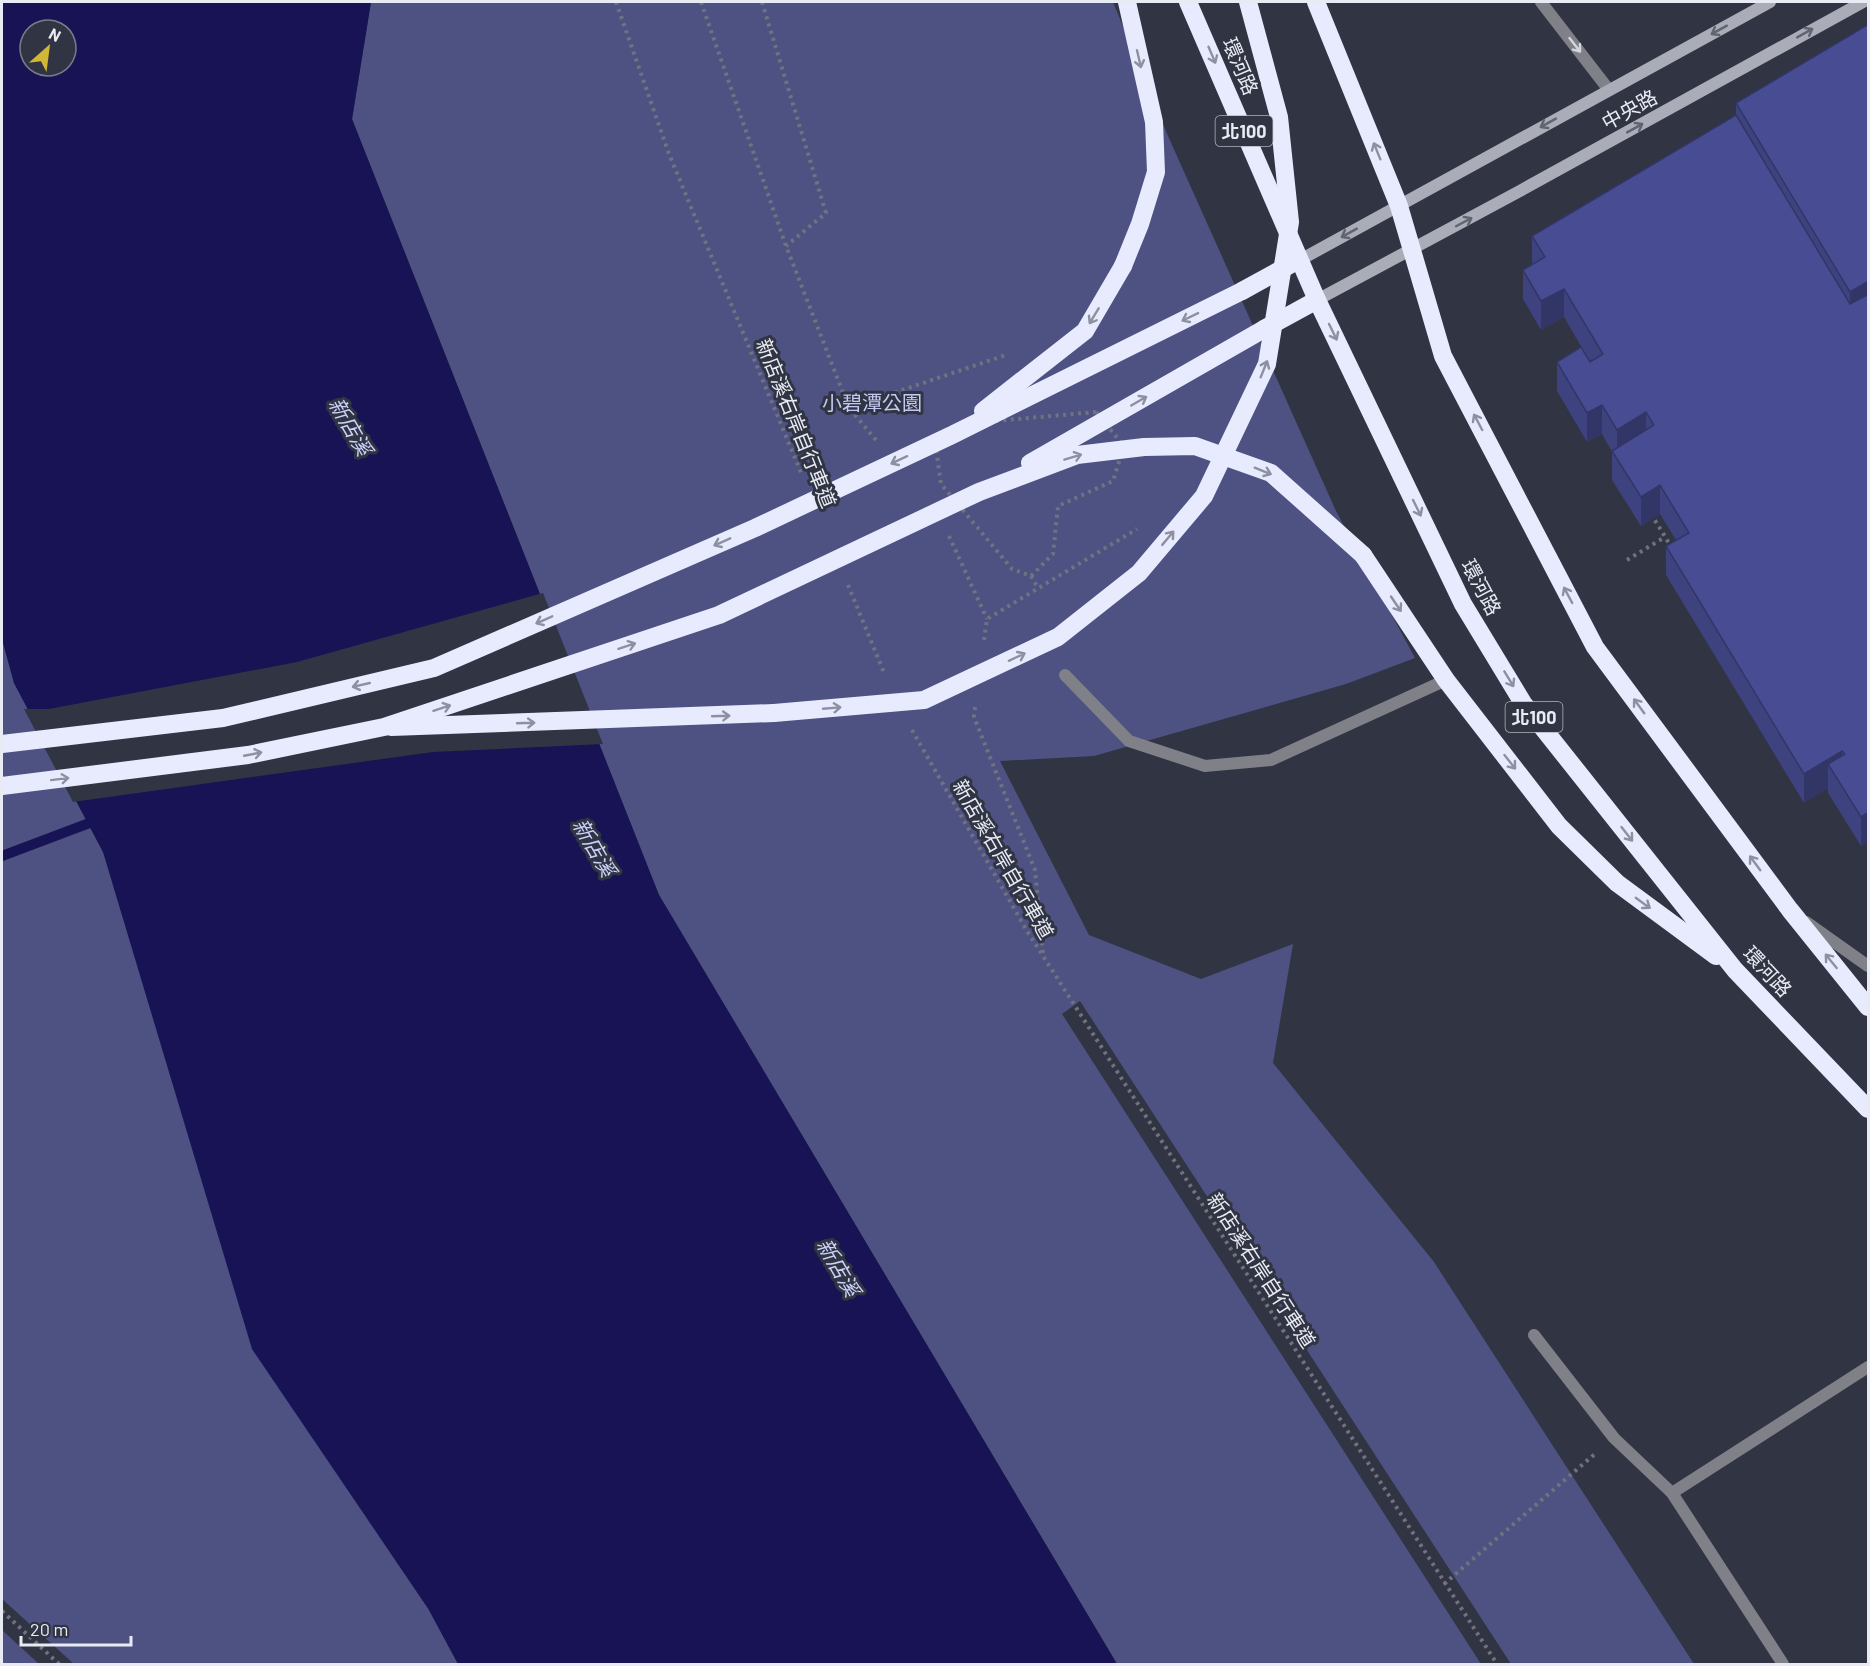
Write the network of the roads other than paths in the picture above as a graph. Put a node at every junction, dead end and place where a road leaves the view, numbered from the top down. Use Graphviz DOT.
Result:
graph roads {
  1 [pos="1127,2"];
  2 [pos="1188,2"];
  3 [pos="1248,2"];
  4 [pos="1316,2"];
  5 [pos="1540,2"];
  6 [pos="1770,2"];
  7 [pos="1863,2"];
  8 [pos="1609,90"];
  9 [pos="1399,206"];
  10 [pos="1412,249"];
  11 [pos="1300,260"];
  12 [pos="1317,300"];
  13 [pos="952,435"];
  14 [pos="979,492"];
  15 [pos="1065,675"];
  16 [pos="1446,680"];
  17 [pos="384,727"];
  18 [pos="2,744"];
  19 [pos="2,786"];
  20 [pos="1790,910"];
  21 [pos="1869,966"];
  22 [pos="1735,970"];
  23 [pos="1869,1007"];
  24 [pos="1869,1109"];
  25 [pos="1534,1335"];
  26 [pos="1869,1367"];
  27 [pos="1672,1494"];
  28 [pos="1783,1665"];
  1 -- 13 [label="highway, one-way, bridge"];
  2 -- 11 [label="highway, 環河路 / 北100, one-way"];
  17 -- 3 [label="highway, one-way, bridge"];
  9 -- 4 [label="highway, one-way"];
  5 -- 8 [label="street, one-way"];
  6 -- 8 [label="street, 中央路, one-way"];
  10 -- 7 [label="street, 中央路, one-way"];
  8 -- 9 [label="street, 中央路, one-way"];
  9 -- 10 [label="highway"];
  9 -- 11 [label="street, 中央路, one-way"];
  10 -- 12 [label="street, 中央路"];
  20 -- 10 [label="highway, one-way"];
  11 -- 12 [label="highway, 環河路 / 北100"];
  11 -- 13 [label="highway, one-way, bridge"];
  14 -- 12 [label="highway, one-way, bridge"];
  12 -- 22 [label="highway, 環河路 / 北100, one-way"];
  13 -- 18 [label="highway, one-way, bridge"];
  14 -- 16 [label="highway, one-way, bridge"];
  17 -- 14 [label="highway, one-way, bridge"];
  15 -- 16 [label="street"];
  16 -- 22 [label="highway, one-way"];
  19 -- 17 [label="highway, one-way, bridge"];
  20 -- 21 [label="street"];
  23 -- 20 [label="highway, one-way"];
  22 -- 24 [label="highway, 環河路 / 北100"];
  25 -- 27 [label="street"];
  26 -- 27 [label="street"];
  27 -- 28 [label="street"];
}
